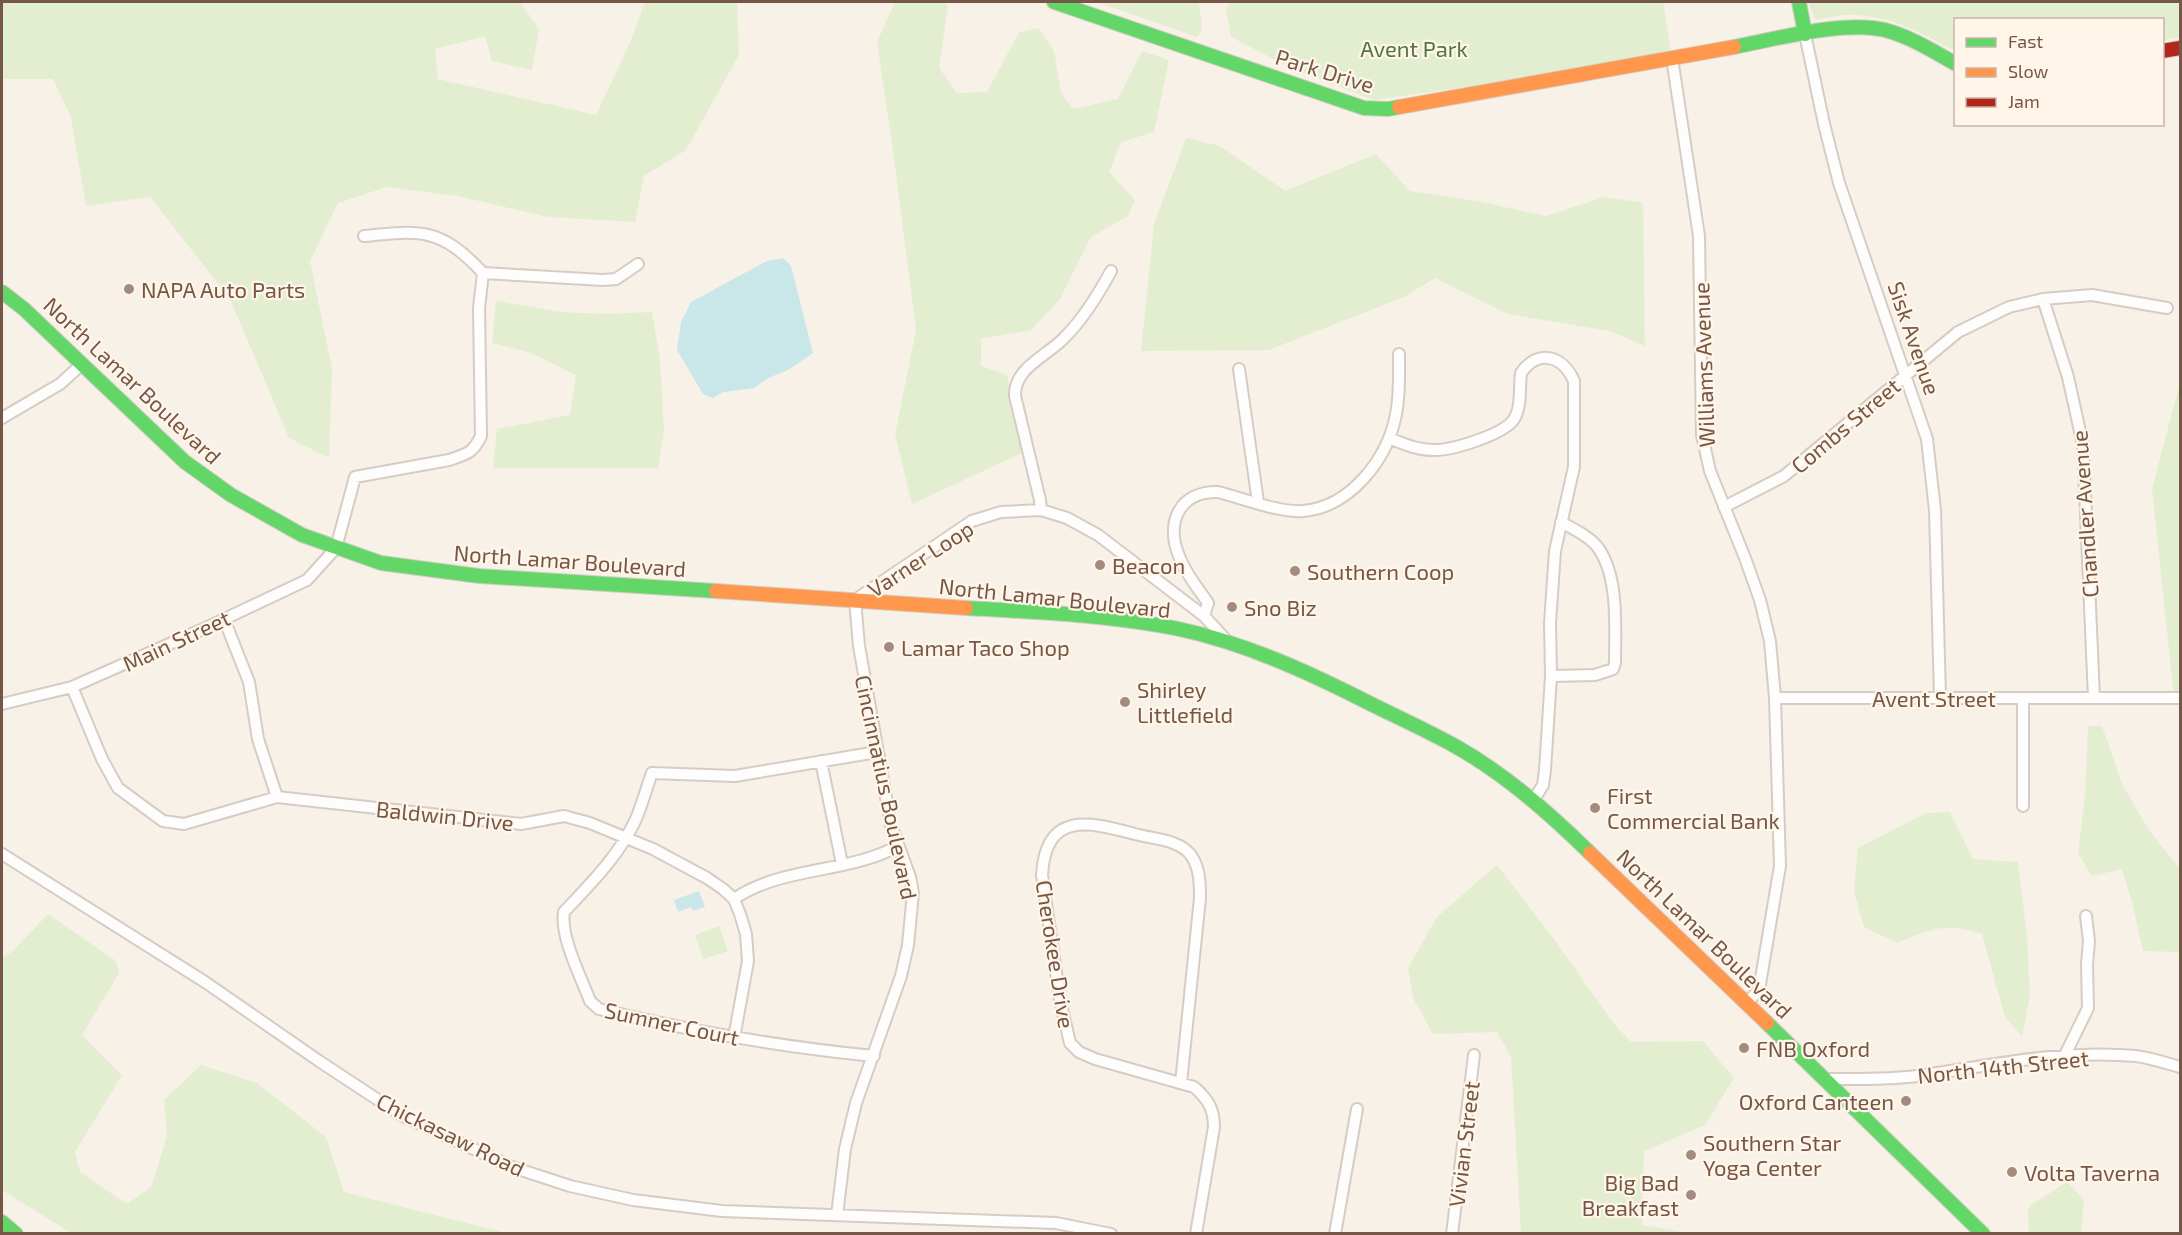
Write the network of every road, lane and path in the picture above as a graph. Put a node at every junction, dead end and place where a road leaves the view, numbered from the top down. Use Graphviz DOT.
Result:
graph roads {
  1 [pos="1054,2"];
  2 [pos="1799,2"];
  3 [pos="1805,34"];
  4 [pos="2181,48"];
  5 [pos="2164,51"];
  6 [pos="1672,58"];
  7 [pos="1954,63"];
  8 [pos="364,236"];
  9 [pos="638,264"];
  10 [pos="1112,271"];
  11 [pos="483,273"];
  12 [pos="2,292"];
  13 [pos="2043,299"];
  14 [pos="2167,308"];
  15 [pos="1400,354"];
  16 [pos="82,364"];
  17 [pos="1239,369"];
  18 [pos="1906,374"];
  19 [pos="2,418"];
  20 [pos="1389,438"];
  21 [pos="1258,502"];
  22 [pos="1724,507"];
  23 [pos="1041,510"];
  24 [pos="1561,522"];
  25 [pos="336,548"];
  26 [pos="855,600"];
  27 [pos="1204,616"];
  28 [pos="224,619"];
  29 [pos="1228,643"];
  30 [pos="1551,676"];
  31 [pos="72,687"];
  32 [pos="1941,697"];
  33 [pos="1775,698"];
  34 [pos="2023,698"];
  35 [pos="2094,698"];
  36 [pos="2181,699"];
  37 [pos="2,704"];
  38 [pos="877,752"];
  39 [pos="821,761"];
  40 [pos="277,797"];
  41 [pos="1533,801"];
  42 [pos="2024,806"];
  43 [pos="626,838"];
  44 [pos="898,846"];
  45 [pos="2,854"];
  46 [pos="842,864"];
  47 [pos="734,899"];
  48 [pos="2085,916"];
  49 [pos="1747,1003"];
  50 [pos="734,1038"];
  51 [pos="1474,1055"];
  52 [pos="874,1056"];
  53 [pos="2064,1057"];
  54 [pos="2181,1067"];
  55 [pos="1825,1079"];
  56 [pos="1181,1083"];
  57 [pos="1357,1108"];
  58 [pos="837,1215"];
  59 [pos="2,1222"];
  60 [pos="16,1233"];
  61 [pos="1111,1233"];
  62 [pos="1196,1233"];
  63 [pos="1335,1233"];
  64 [pos="1452,1233"];
  65 [pos="1983,1233"];
  1 -- 6 [label="street, Park Drive"];
  2 -- 3 [label="street, Sisk Avenue"];
  3 -- 6 [label="street, Park Drive"];
  3 -- 7 [label="street, Park Drive"];
  3 -- 18 [label="street, Sisk Avenue"];
  4 -- 5 [label="street"];
  6 -- 22 [label="street, Williams Avenue"];
  8 -- 11 [label="street"];
  9 -- 11 [label="street"];
  10 -- 23 [label="street"];
  11 -- 25 [label="street"];
  12 -- 16 [label="street, North Lamar Boulevard"];
  13 -- 14 [label="street, Combs Street"];
  13 -- 18 [label="street, Combs Street"];
  13 -- 35 [label="street, Chandler Avenue"];
  15 -- 20 [label="street"];
  16 -- 19 [label="street"];
  16 -- 25 [label="street, North Lamar Boulevard"];
  17 -- 21 [label="street"];
  18 -- 22 [label="street, Combs Street"];
  18 -- 32 [label="street, Sisk Avenue"];
  20 -- 21 [label="street"];
  20 -- 24 [label="street"];
  21 -- 27 [label="street"];
  22 -- 33 [label="street, Williams Avenue"];
  23 -- 26 [label="street, Varner Loop"];
  23 -- 27 [label="street, Varner Loop"];
  24 -- 30 [label="street"];
  24 -- 30 [label="street"];
  25 -- 26 [label="street, North Lamar Boulevard"];
  25 -- 28 [label="street, Main Street"];
  26 -- 29 [label="street, North Lamar Boulevard"];
  26 -- 38 [label="street, Cincinnatius Boulevard"];
  27 -- 29 [label="street, Varner Loop"];
  28 -- 31 [label="street, Main Street"];
  28 -- 40 [label="street"];
  29 -- 41 [label="street, North Lamar Boulevard"];
  30 -- 41 [label="street"];
  31 -- 37 [label="street, Main Street"];
  31 -- 40 [label="street, Baldwin Drive"];
  32 -- 33 [label="street, Avent Street"];
  32 -- 34 [label="street, Avent Street"];
  33 -- 49 [label="street, Williams Avenue"];
  34 -- 35 [label="street, Avent Street"];
  34 -- 42 [label="street"];
  35 -- 36 [label="street, Avent Street"];
  38 -- 39 [label="street"];
  38 -- 44 [label="street, Cincinnatius Boulevard"];
  39 -- 43 [label="street, Sumner Court"];
  39 -- 46 [label="street"];
  40 -- 43 [label="street, Baldwin Drive"];
  41 -- 49 [label="street, North Lamar Boulevard"];
  43 -- 47 [label="street, Baldwin Drive"];
  43 -- 50 [label="street, Sumner Court"];
  44 -- 46 [label="street"];
  44 -- 52 [label="street, Cincinnatius Boulevard"];
  45 -- 58 [label="street, Chickasaw Road"];
  46 -- 47 [label="street"];
  47 -- 50 [label="street"];
  48 -- 53 [label="street"];
  49 -- 55 [label="street, North Lamar Boulevard"];
  50 -- 52 [label="street, Sumner Court"];
  51 -- 64 [label="street, Vivian Street"];
  52 -- 58 [label="street, Cincinnatius Boulevard"];
  53 -- 54 [label="street, North 14th Street"];
  53 -- 55 [label="street, North 14th Street"];
  55 -- 65 [label="street, North Lamar Boulevard"];
  56 -- 56 [label="street, Cherokee Drive"];
  56 -- 62 [label="street, Cherokee Drive"];
  57 -- 63 [label="street"];
  58 -- 61 [label="street, Chickasaw Road"];
  59 -- 60 [label="street"];
}
